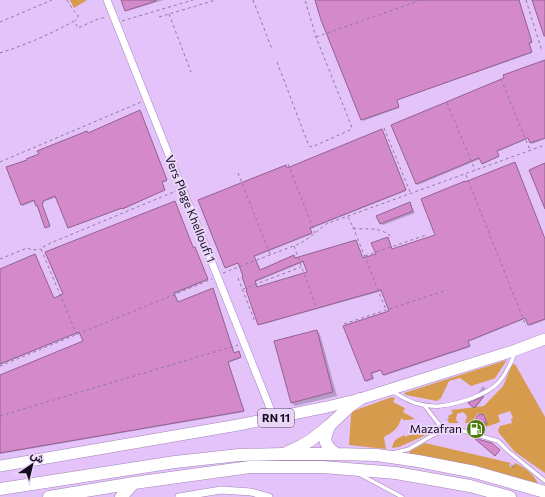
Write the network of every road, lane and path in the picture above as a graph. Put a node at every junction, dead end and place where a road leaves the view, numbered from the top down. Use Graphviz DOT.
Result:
graph roads {
  1 [pos="52,0"];
  2 [pos="67,0"];
  3 [pos="107,0"];
  4 [pos="193,0"];
  5 [pos="216,0"];
  6 [pos="253,0"];
  7 [pos="305,0"];
  8 [pos="421,0"];
  9 [pos="526,0"];
  10 [pos="169,14"];
  11 [pos="159,17"];
  12 [pos="115,19"];
  13 [pos="74,21"];
  14 [pos="0,22"];
  15 [pos="316,37"];
  16 [pos="272,49"];
  17 [pos="542,51"];
  18 [pos="0,53"];
  19 [pos="277,62"];
  20 [pos="190,72"];
  21 [pos="501,79"];
  22 [pos="146,99"];
  23 [pos="447,103"];
  24 [pos="384,128"];
  25 [pos="545,145"];
  26 [pos="530,151"];
  27 [pos="0,162"];
  28 [pos="288,164"];
  29 [pos="475,171"];
  30 [pos="238,173"];
  31 [pos="466,174"];
  32 [pos="182,189"];
  33 [pos="409,194"];
  34 [pos="348,217"];
  35 [pos="353,227"];
  36 [pos="315,234"];
  37 [pos="426,235"];
  38 [pos="393,238"];
  39 [pos="294,246"];
  40 [pos="42,249"];
  41 [pos="270,255"];
  42 [pos="365,256"];
  43 [pos="0,260"];
  44 [pos="302,267"];
  45 [pos="217,276"];
  46 [pos="238,278"];
  47 [pos="242,289"];
  48 [pos="448,290"];
  49 [pos="317,309"];
  50 [pos="386,310"];
  51 [pos="255,322"];
  52 [pos="344,324"];
  53 [pos="526,326"];
  54 [pos="77,335"];
  55 [pos="545,339"];
  56 [pos="244,343"];
  57 [pos="516,350"];
  58 [pos="0,366"];
  59 [pos="389,389"];
  60 [pos="360,399"];
  61 [pos="424,405"];
  62 [pos="0,416"];
  63 [pos="274,418"];
  64 [pos="330,425"];
  65 [pos="445,431"];
  66 [pos="283,454"];
  67 [pos="336,454"];
  68 [pos="377,455"];
  69 [pos="0,466"];
  70 [pos="351,470"];
  71 [pos="545,481"];
  72 [pos="134,483"];
  73 [pos="0,489"];
  74 [pos="545,492"];
  75 [pos="49,497"];
  76 [pos="121,497"];
  77 [pos="179,497"];
  78 [pos="268,497"];
  79 [pos="402,497"];
  80 [pos="510,497"];
  1 -- 14 [label="path"];
  2 -- 13 [label="path"];
  3 -- 12 [label="street, Vers Plage Khelloufi 1"];
  4 -- 12 [label="path"];
  5 -- 10 [label="path"];
  6 -- 16 [label="path"];
  7 -- 15 [label="path"];
  8 -- 15 [label="path"];
  9 -- 17 [label="path"];
  10 -- 11 [label="path"];
  10 -- 20 [label="path"];
  12 -- 13 [label="path"];
  12 -- 22 [label="street, Vers Plage Khelloufi 1"];
  13 -- 18 [label="path"];
  15 -- 19 [label="path"];
  21 -- 26 [label="path"];
  22 -- 27 [label="path"];
  22 -- 32 [label="street, Vers Plage Khelloufi 1"];
  23 -- 29 [label="path"];
  24 -- 33 [label="path"];
  25 -- 26 [label="path"];
  26 -- 29 [label="path"];
  28 -- 36 [label="path"];
  29 -- 31 [label="path"];
  30 -- 41 [label="path"];
  31 -- 33 [label="path"];
  31 -- 53 [label="path"];
  32 -- 40 [label="path"];
  32 -- 45 [label="street, Vers Plage Khelloufi 1"];
  33 -- 34 [label="path"];
  34 -- 35 [label="path"];
  34 -- 36 [label="path"];
  35 -- 38 [label="path"];
  35 -- 42 [label="path"];
  36 -- 39 [label="path"];
  37 -- 42 [label="path"];
  39 -- 41 [label="path"];
  39 -- 44 [label="path"];
  40 -- 43 [label="path"];
  40 -- 54 [label="path"];
  41 -- 45 [label="path"];
  42 -- 50 [label="path"];
  44 -- 47 [label="path"];
  44 -- 49 [label="path"];
  45 -- 54 [label="path"];
  45 -- 56 [label="street, Vers Plage Khelloufi 1"];
  46 -- 47 [label="path"];
  47 -- 51 [label="path"];
  48 -- 50 [label="path"];
  50 -- 52 [label="path"];
  54 -- 58 [label="path"];
  55 -- 57 [label="main road, RN 11"];
  56 -- 62 [label="path"];
  56 -- 63 [label="street, Vers Plage Khelloufi 1"];
  57 -- 59 [label="main road, RN 11"];
  57 -- 61 [label="lane"];
  59 -- 60 [label="main road, RN 11"];
  59 -- 61 [label="lane"];
  60 -- 63 [label="main road, RN 11"];
  60 -- 64 [label="highway"];
  61 -- 65 [label="lane"];
  63 -- 69 [label="main road, RN 11"];
  64 -- 66 [label="highway"];
  64 -- 67 [label="highway"];
  65 -- 68 [label="lane"];
  65 -- 71 [label="lane"];
  66 -- 67 [label="highway"];
  66 -- 73 [label="highway"];
  67 -- 68 [label="highway"];
  68 -- 74 [label="highway"];
  70 -- 72 [label="highway"];
  70 -- 79 [label="lane"];
  70 -- 80 [label="highway"];
  72 -- 75 [label="highway"];
  72 -- 76 [label="highway"];
  77 -- 78 [label="street"];
}
